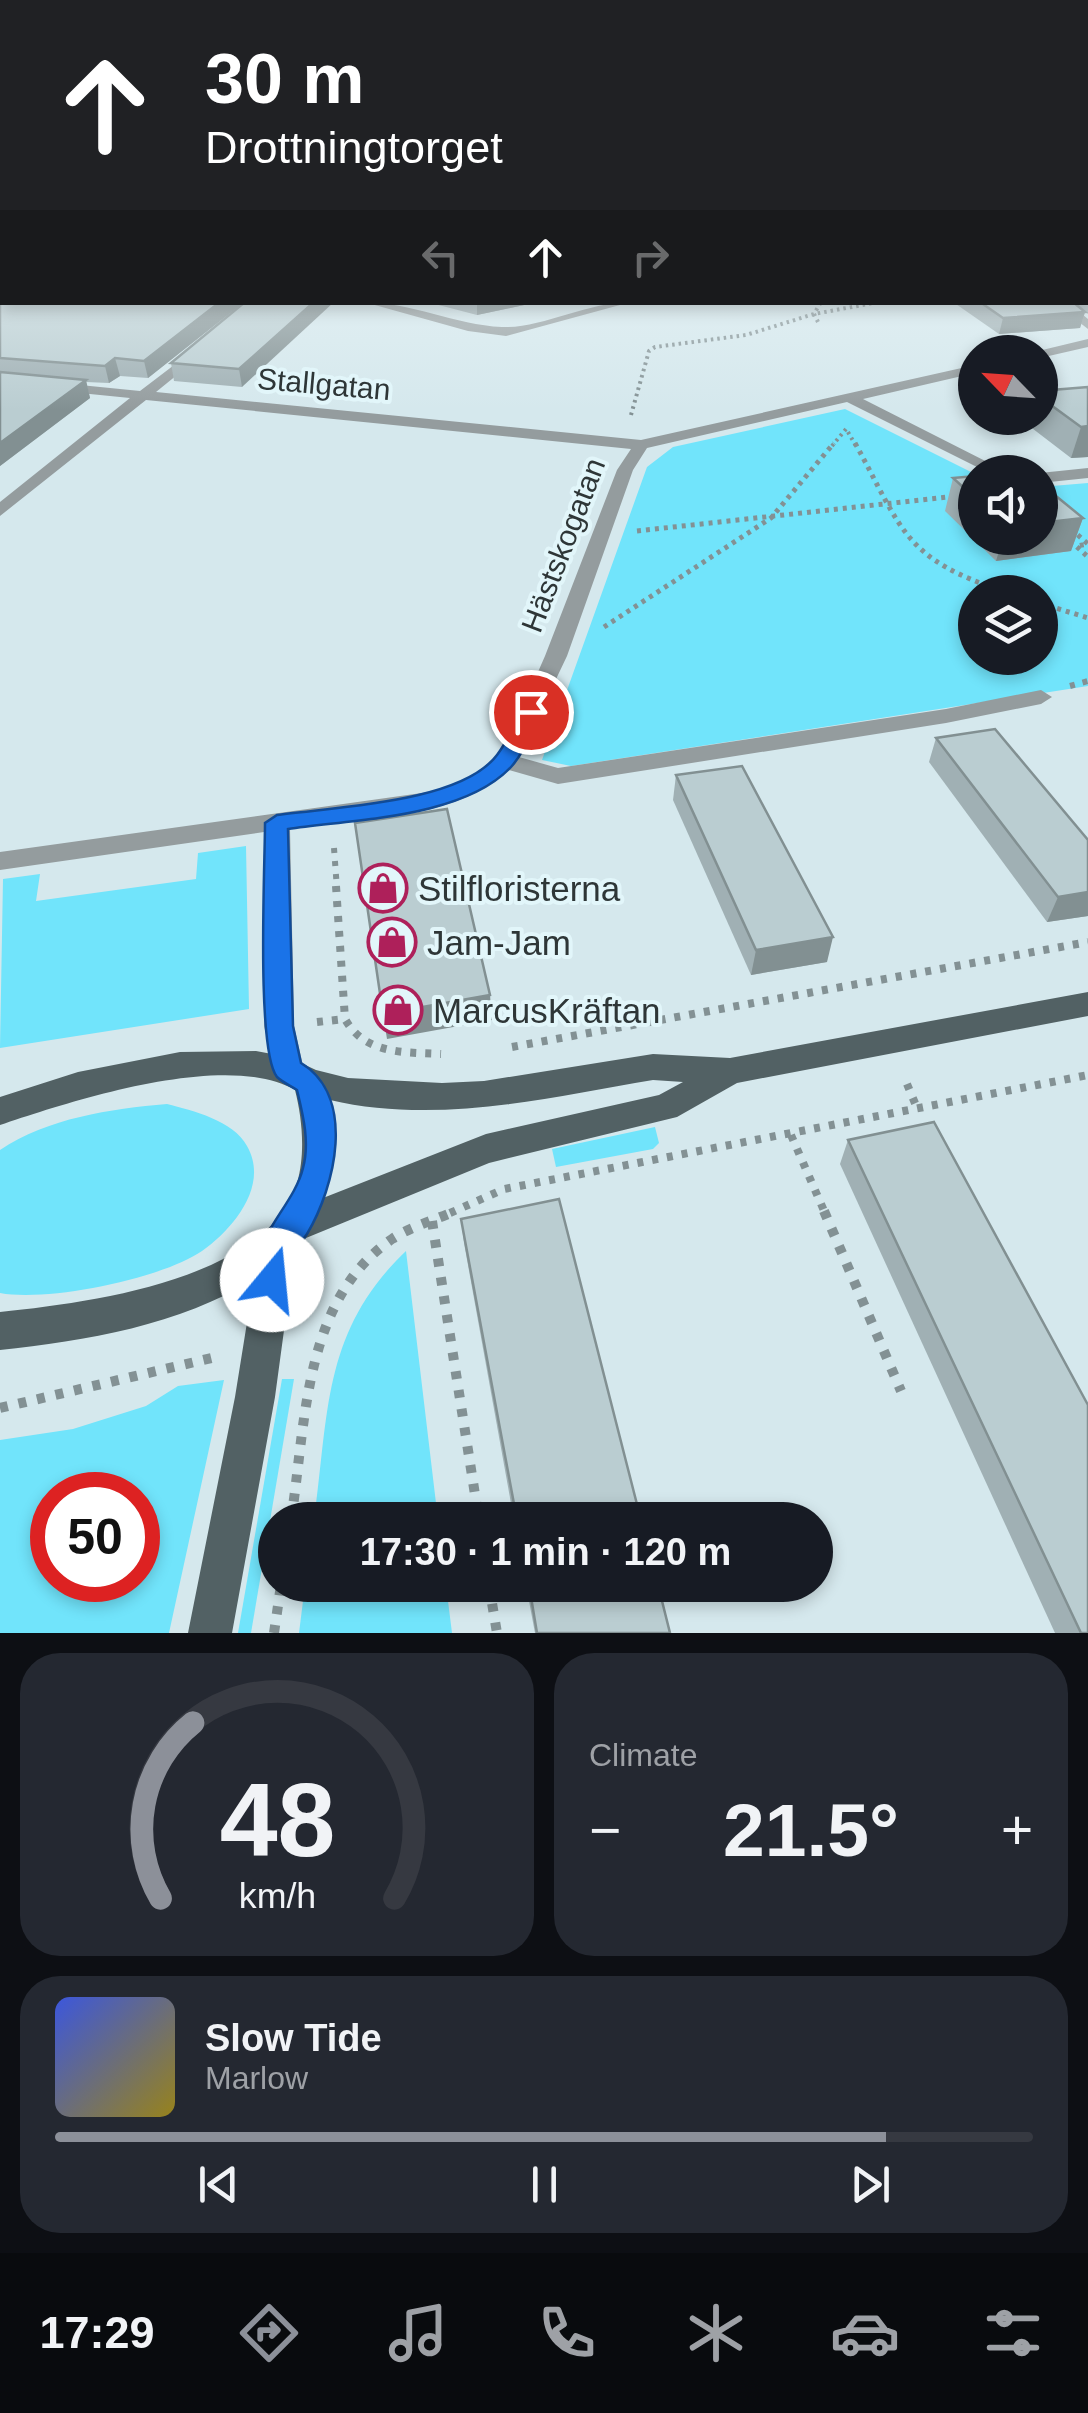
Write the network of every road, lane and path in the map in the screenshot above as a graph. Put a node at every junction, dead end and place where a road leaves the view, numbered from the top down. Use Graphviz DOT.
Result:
graph roads {
  1 [pos="382,305"];
  2 [pos="613,305"];
  3 [pos="818,305"];
  4 [pos="863,305"];
  5 [pos="1063,305"];
  6 [pos="814,314"];
  7 [pos="818,322"];
  8 [pos="1088,326"];
  9 [pos="214,338"];
  10 [pos="683,341"];
  11 [pos="1088,344"];
  12 [pos="1058,350"];
  13 [pos="690,351"];
  14 [pos="958,372"];
  15 [pos="0,381"];
  16 [pos="145,394"];
  17 [pos="848,397"];
  18 [pos="828,402"];
  19 [pos="846,429"];
  20 [pos="621,440"];
  21 [pos="642,445"];
  22 [pos="966,455"];
  23 [pos="1088,474"];
  24 [pos="1058,476"];
  25 [pos="957,496"];
  26 [pos="885,506"];
  27 [pos="0,511"];
  28 [pos="771,518"];
  29 [pos="1069,528"];
  30 [pos="601,534"];
  31 [pos="1088,557"];
  32 [pos="965,575"];
  33 [pos="1058,609"];
  34 [pos="1088,618"];
  35 [pos="556,656"];
  36 [pos="1041,696"];
  37 [pos="505,761"];
  38 [pos="332,816"];
  39 [pos="277,823"];
  40 [pos="0,860"];
  41 [pos="1088,942"];
  42 [pos="1088,1004"];
  43 [pos="345,1020"];
  44 [pos="279,1026"];
  45 [pos="503,1049"];
  46 [pos="449,1054"];
  47 [pos="730,1072"];
  48 [pos="1088,1074"];
  49 [pos="298,1076"];
  50 [pos="908,1084"];
  51 [pos="917,1108"];
  52 [pos="0,1111"];
  53 [pos="792,1134"];
  54 [pos="432,1221"];
  55 [pos="286,1234"];
  56 [pos="0,1331"];
  57 [pos="317,1349"];
  58 [pos="262,1353"];
  59 [pos="900,1390"];
  60 [pos="0,1408"];
  61 [pos="294,1502"];
  62 [pos="476,1502"];
  63 [pos="279,1602"];
  64 [pos="492,1602"];
  65 [pos="210,1633"];
  66 [pos="274,1633"];
  67 [pos="497,1633"];
  1 -- 2 [label="street"];
  3 -- 6 [label="path"];
  4 -- 6 [label="path"];
  5 -- 8 [label="street"];
  6 -- 7 [label="path"];
  6 -- 10 [label="path"];
  9 -- 16 [label="street"];
  10 -- 13 [label="path"];
  10 -- 20 [label="path"];
  11 -- 12 [label="street"];
  14 -- 17 [label="street, Hästskogatan"];
  15 -- 16 [label="street, Stallgatan"];
  16 -- 20 [label="street, Stallgatan"];
  16 -- 27 [label="street"];
  17 -- 18 [label="street, Hästskogatan"];
  17 -- 22 [label="street"];
  18 -- 19 [label="path"];
  18 -- 21 [label="street, Hästskogatan"];
  19 -- 26 [label="path"];
  19 -- 28 [label="path"];
  20 -- 21 [label="street, Stallgatan"];
  21 -- 30 [label="street, Hästskogatan"];
  23 -- 24 [label="street"];
  25 -- 26 [label="path"];
  26 -- 28 [label="path"];
  26 -- 32 [label="path"];
  28 -- 30 [label="path"];
  28 -- 35 [label="path"];
  29 -- 31 [label="path"];
  30 -- 35 [label="street, Hästskogatan"];
  33 -- 34 [label="path"];
  35 -- 37 [label="street, Hästskogatan"];
  36 -- 37 [label="street"];
  37 -- 38 [label="street, Hästskogatan"];
  38 -- 39 [label="street, Hästskogatan"];
  38 -- 43 [label="path"];
  39 -- 40 [label="street, Hästskogatan"];
  39 -- 44 [label="street"];
  41 -- 45 [label="path"];
  42 -- 47 [label="main road"];
  43 -- 44 [label="path"];
  43 -- 46 [label="path"];
  44 -- 49 [label="street"];
  47 -- 49 [label="main road"];
  47 -- 55 [label="main road"];
  48 -- 51 [label="path"];
  49 -- 52 [label="main road"];
  49 -- 55 [label="main road"];
  50 -- 51 [label="path"];
  51 -- 53 [label="path"];
  53 -- 54 [label="path"];
  53 -- 59 [label="path"];
  54 -- 57 [label="path"];
  54 -- 62 [label="path"];
  55 -- 56 [label="main road"];
  55 -- 58 [label="main road"];
  57 -- 58 [label="path"];
  57 -- 61 [label="path"];
  58 -- 60 [label="path"];
  58 -- 65 [label="main road"];
  63 -- 66 [label="path"];
  64 -- 67 [label="path"];
}
